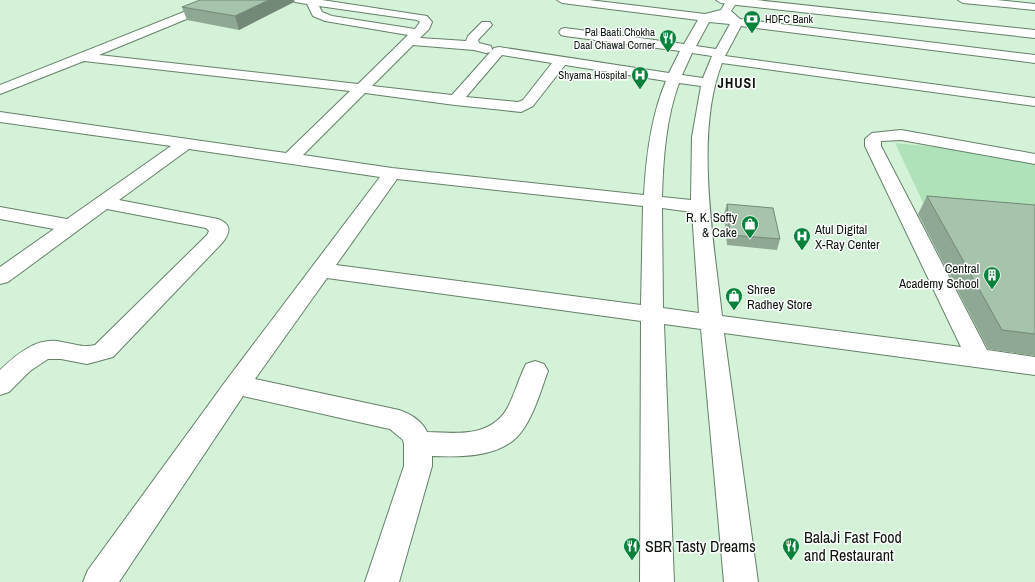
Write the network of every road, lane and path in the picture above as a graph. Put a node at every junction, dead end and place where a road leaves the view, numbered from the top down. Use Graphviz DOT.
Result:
graph roads {
  1 [pos="224,0"];
  2 [pos="562,0"];
  3 [pos="812,0"];
  4 [pos="963,0"];
  5 [pos="305,1"];
  6 [pos="1035,7"];
  7 [pos="730,8"];
  8 [pos="486,25"];
  9 [pos="1035,25"];
  10 [pos="565,32"];
  11 [pos="1035,34"];
  12 [pos="413,37"];
  13 [pos="475,46"];
  14 [pos="687,49"];
  15 [pos="499,51"];
  16 [pos="719,56"];
  17 [pos="82,57"];
  18 [pos="1035,59"];
  19 [pos="561,61"];
  20 [pos="673,78"];
  21 [pos="708,83"];
  22 [pos="361,89"];
  23 [pos="0,90"];
  24 [pos="455,101"];
  25 [pos="1035,102"];
  26 [pos="0,117"];
  27 [pos="186,143"];
  28 [pos="290,158"];
  29 [pos="1035,159"];
  30 [pos="392,173"];
  31 [pos="652,202"];
  32 [pos="104,203"];
  33 [pos="700,207"];
  34 [pos="0,212"];
  35 [pos="72,226"];
  36 [pos="321,270"];
  37 [pos="0,277"];
  38 [pos="652,314"];
  39 [pos="711,322"];
  40 [pos="979,358"];
  41 [pos="1035,366"];
  42 [pos="535,371"];
  43 [pos="0,385"];
  44 [pos="237,385"];
  45 [pos="418,444"];
  46 [pos="100,582"];
  47 [pos="382,582"];
  48 [pos="658,582"];
  49 [pos="741,582"];
  1 -- 17 [label="main road"];
  2 -- 7 [label="main road"];
  3 -- 9 [label="main road"];
  4 -- 6 [label="main road"];
  5 -- 12 [label="main road"];
  7 -- 11 [label="main road"];
  7 -- 14 [label="main road"];
  7 -- 16 [label="main road"];
  7 -- 18 [label="main road"];
  8 -- 13 [label="main road"];
  10 -- 14 [label="main road"];
  12 -- 13 [label="main road"];
  12 -- 22 [label="main road"];
  13 -- 15 [label="main road"];
  14 -- 16 [label="main road"];
  14 -- 20 [label="main road"];
  15 -- 19 [label="main road"];
  15 -- 24 [label="main road"];
  16 -- 21 [label="main road"];
  16 -- 25 [label="main road"];
  17 -- 22 [label="main road"];
  17 -- 23 [label="main road"];
  19 -- 20 [label="main road"];
  19 -- 24 [label="main road"];
  20 -- 21 [label="main road"];
  20 -- 31 [label="main road"];
  21 -- 33 [label="main road"];
  22 -- 24 [label="main road"];
  22 -- 28 [label="main road"];
  26 -- 27 [label="main road"];
  27 -- 28 [label="main road"];
  27 -- 32 [label="main road"];
  28 -- 30 [label="main road"];
  29 -- 40 [label="main road"];
  30 -- 31 [label="main road"];
  30 -- 36 [label="main road"];
  31 -- 33 [label="main road"];
  31 -- 38 [label="main road"];
  32 -- 35 [label="main road"];
  32 -- 43 [label="main road"];
  33 -- 39 [label="main road"];
  34 -- 35 [label="main road"];
  35 -- 37 [label="main road"];
  36 -- 38 [label="main road"];
  36 -- 44 [label="main road"];
  38 -- 39 [label="main road"];
  38 -- 48 [label="main road"];
  39 -- 40 [label="main road"];
  39 -- 49 [label="main road"];
  40 -- 41 [label="main road"];
  42 -- 45 [label="main road"];
  44 -- 45 [label="main road"];
  44 -- 46 [label="main road"];
  45 -- 47 [label="main road"];
}
